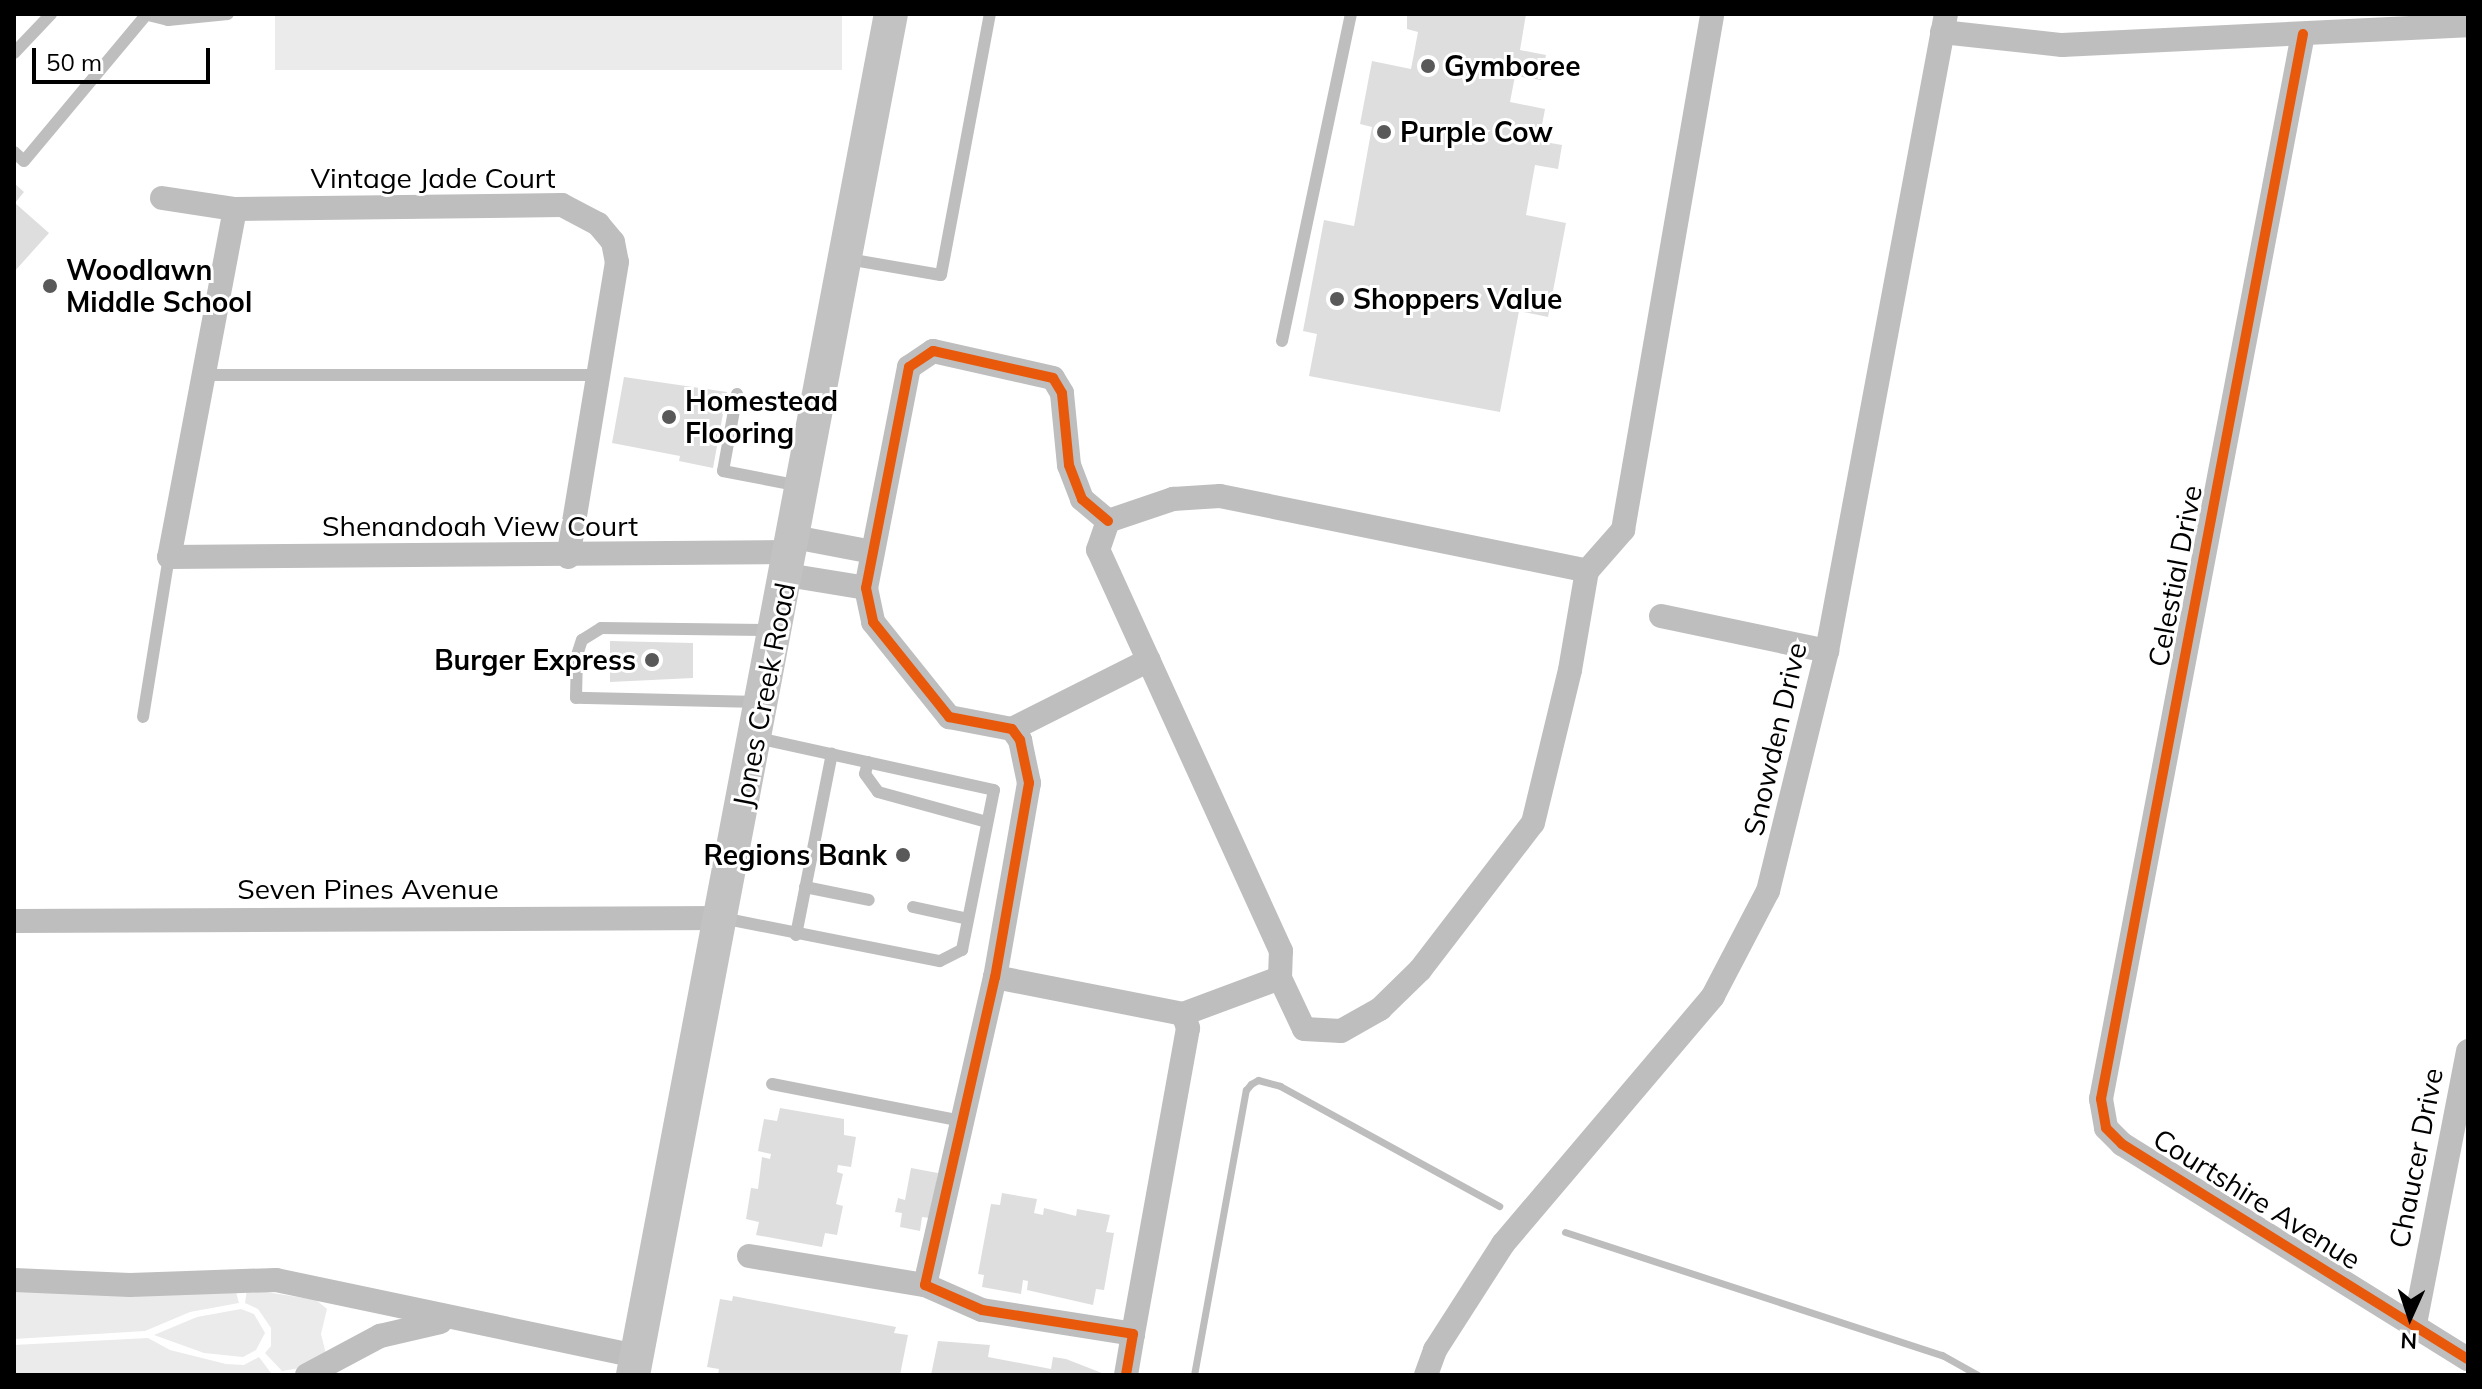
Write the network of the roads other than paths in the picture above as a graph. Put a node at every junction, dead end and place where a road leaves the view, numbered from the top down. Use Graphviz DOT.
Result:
graph roads {
  1 [pos="51,14"];
  2 [pos="228,14"];
  3 [pos="891,14"];
  4 [pos="990,14"];
  5 [pos="1351,14"];
  6 [pos="145,15"];
  7 [pos="1712,15"];
  8 [pos="1944,23"];
  9 [pos="2468,25"];
  10 [pos="2303,34"];
  11 [pos="14,53"];
  12 [pos="14,152"];
  13 [pos="162,198"];
  14 [pos="235,209"];
  15 [pos="846,258"];
  16 [pos="1282,341"];
  17 [pos="205,375"];
  18 [pos="602,375"];
  19 [pos="737,394"];
  20 [pos="803,486"];
  21 [pos="1108,521"];
  22 [pos="873,552"];
  23 [pos="791,555"];
  24 [pos="169,557"];
  25 [pos="568,557"];
  26 [pos="1587,571"];
  27 [pos="866,588"];
  28 [pos="1661,616"];
  29 [pos="777,630"];
  30 [pos="1827,651"];
  31 [pos="1149,660"];
  32 [pos="764,702"];
  33 [pos="143,717"];
  34 [pos="1012,729"];
  35 [pos="757,738"];
  36 [pos="832,754"];
  37 [pos="868,762"];
  38 [pos="987,822"];
  39 [pos="805,887"];
  40 [pos="869,900"];
  41 [pos="913,907"];
  42 [pos="722,918"];
  43 [pos="968,919"];
  44 [pos="14,921"];
  45 [pos="796,935"];
  46 [pos="995,977"];
  47 [pos="1280,978"];
  48 [pos="1183,1014"];
  49 [pos="2468,1051"];
  50 [pos="772,1084"];
  51 [pos="962,1121"];
  52 [pos="2106,1128"];
  53 [pos="749,1256"];
  54 [pos="14,1280"];
  55 [pos="925,1285"];
  56 [pos="451,1320"];
  57 [pos="2415,1324"];
  58 [pos="1133,1334"];
  59 [pos="2468,1359"];
  60 [pos="634,1366"];
  61 [pos="307,1375"];
  62 [pos="1126,1375"];
  63 [pos="1426,1375"];
  1 -- 11 [label="lane"];
  2 -- 6 [label="lane"];
  3 -- 15 [label="main road, Jones Creek Road"];
  4 -- 15 [label="lane"];
  5 -- 16 [label="lane"];
  6 -- 12 [label="lane"];
  7 -- 26 [label="street"];
  8 -- 10 [label="street"];
  8 -- 30 [label="street, Snowden Drive"];
  9 -- 10 [label="street"];
  10 -- 52 [label="street, Celestial Drive"];
  13 -- 14 [label="street, Vintage Jade Court"];
  14 -- 17 [label="street"];
  14 -- 18 [label="street, Vintage Jade Court"];
  15 -- 20 [label="main road, Jones Creek Road"];
  17 -- 18 [label="lane"];
  17 -- 24 [label="street"];
  18 -- 25 [label="street, Vintage Jade Court"];
  19 -- 20 [label="lane"];
  20 -- 23 [label="main road, Jones Creek Road"];
  21 -- 22 [label="street"];
  21 -- 26 [label="street"];
  21 -- 31 [label="street"];
  22 -- 23 [label="street"];
  22 -- 27 [label="street"];
  23 -- 25 [label="street, Shenandoah View Court"];
  23 -- 27 [label="street"];
  23 -- 29 [label="main road, Jones Creek Road"];
  24 -- 25 [label="street, Shenandoah View Court"];
  24 -- 33 [label="lane"];
  26 -- 47 [label="street"];
  27 -- 34 [label="street"];
  28 -- 30 [label="street"];
  29 -- 32 [label="main road, Jones Creek Road"];
  29 -- 32 [label="lane"];
  30 -- 63 [label="street, Snowden Drive"];
  31 -- 34 [label="street"];
  31 -- 47 [label="street"];
  32 -- 35 [label="main road, Jones Creek Road"];
  34 -- 46 [label="street"];
  35 -- 36 [label="lane"];
  35 -- 42 [label="main road, Jones Creek Road"];
  36 -- 37 [label="lane"];
  36 -- 39 [label="lane"];
  37 -- 38 [label="lane"];
  37 -- 38 [label="lane"];
  38 -- 43 [label="lane"];
  39 -- 40 [label="lane"];
  39 -- 45 [label="lane"];
  41 -- 43 [label="lane"];
  42 -- 44 [label="street, Seven Pines Avenue"];
  42 -- 45 [label="lane"];
  42 -- 60 [label="main road, Jones Creek Road"];
  43 -- 45 [label="lane"];
  46 -- 48 [label="street"];
  46 -- 51 [label="street"];
  47 -- 48 [label="street"];
  48 -- 58 [label="street"];
  49 -- 57 [label="street, Chaucer Drive"];
  50 -- 51 [label="lane"];
  51 -- 55 [label="street"];
  52 -- 57 [label="street, Courtshire Avenue"];
  53 -- 55 [label="street"];
  54 -- 56 [label="street"];
  55 -- 58 [label="street"];
  56 -- 60 [label="street"];
  56 -- 61 [label="street"];
  57 -- 59 [label="street, Courtshire Avenue"];
  58 -- 62 [label="street"];
}
